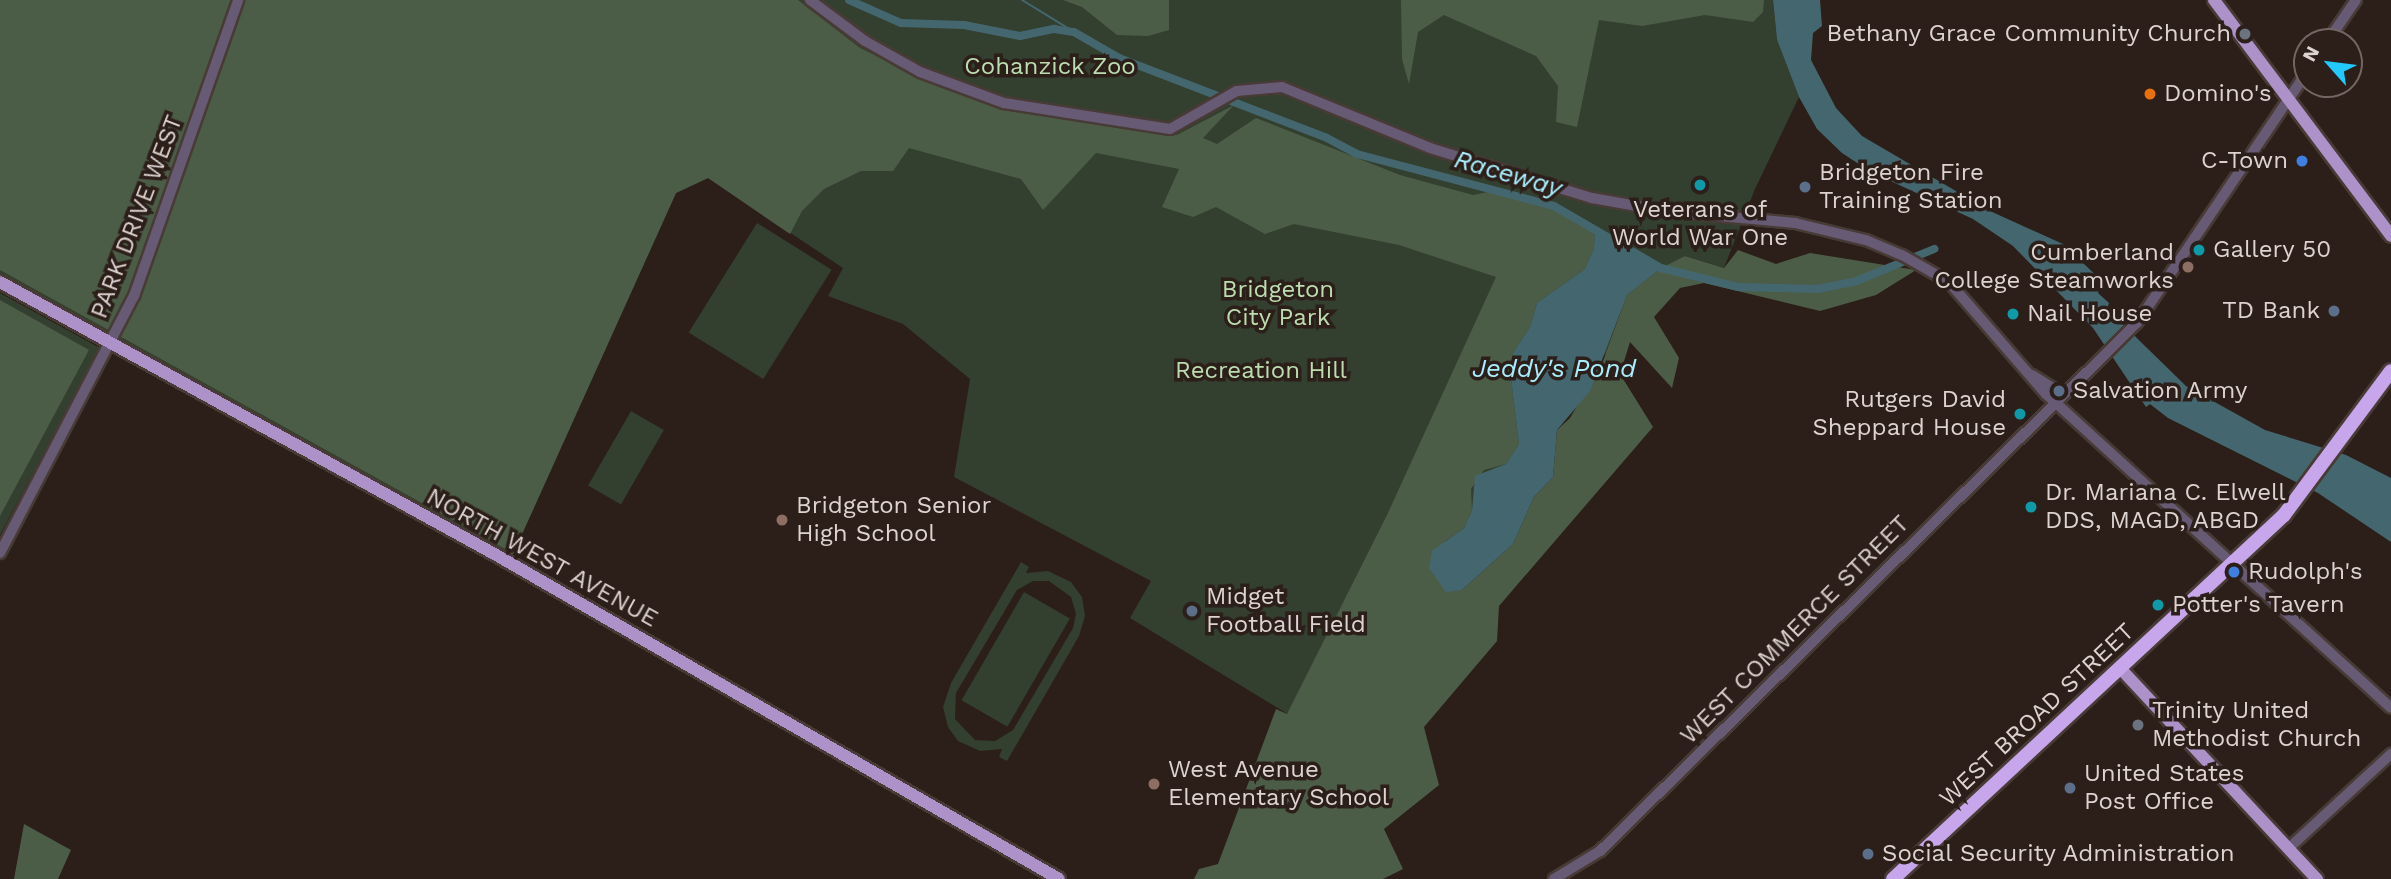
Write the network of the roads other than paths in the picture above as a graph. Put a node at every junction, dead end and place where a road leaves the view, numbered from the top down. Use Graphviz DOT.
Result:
graph roads {
  1 [pos="238,0"];
  2 [pos="810,0"];
  3 [pos="2214,0"];
  4 [pos="2356,0"];
  5 [pos="2337,28"];
  6 [pos="2293,92"];
  7 [pos="2287,100"];
  8 [pos="2391,236"];
  9 [pos="0,282"];
  10 [pos="111,343"];
  11 [pos="2391,371"];
  12 [pos="2057,401"];
  13 [pos="0,553"];
  14 [pos="2234,562"];
  15 [pos="2120,668"];
  16 [pos="2391,709"];
  17 [pos="2391,754"];
  18 [pos="2288,848"];
  19 [pos="1059,879"];
  20 [pos="1554,879"];
  21 [pos="1893,879"];
  22 [pos="2317,879"];
  1 -- 10 [label="street, PARK DRIVE WEST"];
  2 -- 12 [label="street"];
  3 -- 7 [label="main road"];
  4 -- 5 [label="street"];
  6 -- 7 [label="street, WEST COMMERCE STREET"];
  7 -- 8 [label="main road"];
  7 -- 12 [label="street, WEST COMMERCE STREET"];
  9 -- 10 [label="main road, NORTH WEST AVENUE"];
  10 -- 13 [label="street, PARK DRIVE WEST"];
  10 -- 19 [label="main road, NORTH WEST AVENUE"];
  11 -- 14 [label="highway, WEST BROAD STREET"];
  12 -- 14 [label="street"];
  12 -- 20 [label="street, WEST COMMERCE STREET"];
  14 -- 15 [label="highway, WEST BROAD STREET"];
  14 -- 16 [label="street"];
  15 -- 18 [label="main road"];
  15 -- 21 [label="highway, WEST BROAD STREET"];
  17 -- 18 [label="street"];
  18 -- 22 [label="main road"];
}
